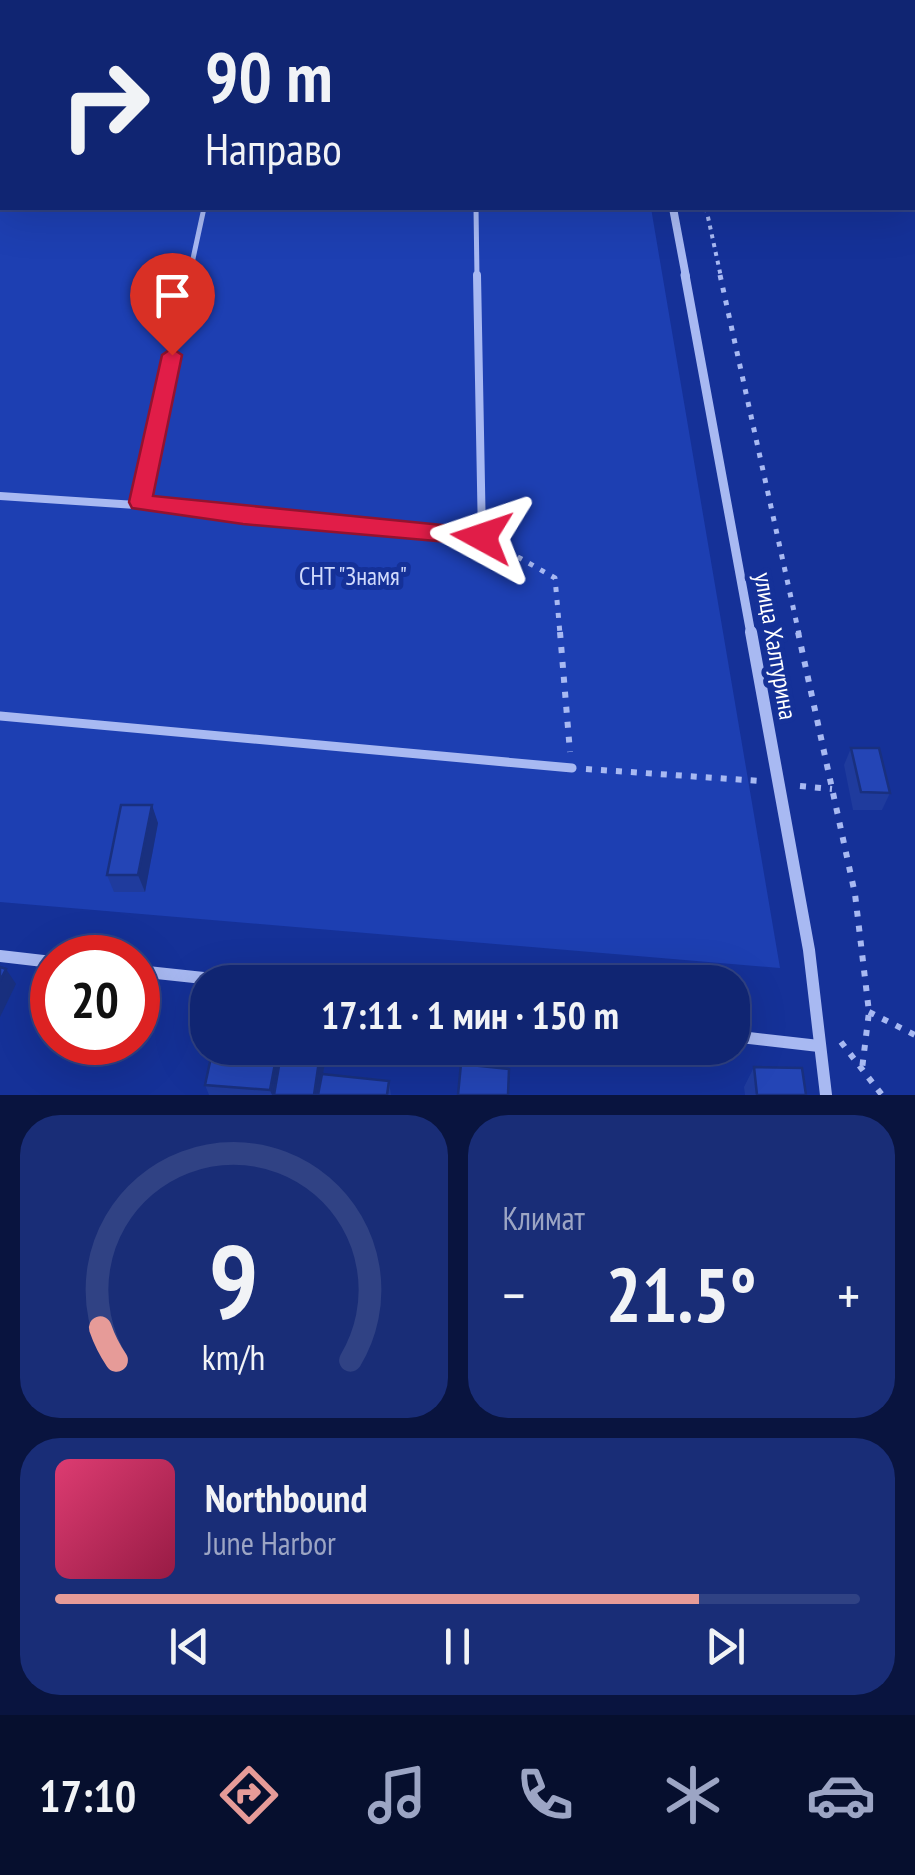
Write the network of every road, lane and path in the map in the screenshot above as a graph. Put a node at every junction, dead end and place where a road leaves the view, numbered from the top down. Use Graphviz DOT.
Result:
graph roads {
  1 [pos="204,210"];
  2 [pos="476,210"];
  3 [pos="673,210"];
  4 [pos="706,210"];
  5 [pos="0,496"];
  6 [pos="140,502"];
  7 [pos="482,537"];
  8 [pos="0,716"];
  9 [pos="572,768"];
  10 [pos="779,784"];
  11 [pos="832,790"];
  12 [pos="0,956"];
  13 [pos="30,959"];
  14 [pos="160,973"];
  15 [pos="190,977"];
  16 [pos="869,1012"];
  17 [pos="915,1035"];
  18 [pos="750,1038"];
  19 [pos="839,1038"];
  20 [pos="820,1046"];
  21 [pos="862,1069"];
  22 [pos="826,1095"];
  23 [pos="882,1095"];
  1 -- 6 [label="lane"];
  2 -- 7 [label="lane"];
  3 -- 10 [label="street, улица Халтурина"];
  4 -- 11 [label="path"];
  5 -- 6 [label="lane"];
  6 -- 7 [label="lane"];
  7 -- 9 [label="path"];
  8 -- 9 [label="lane"];
  9 -- 10 [label="path"];
  10 -- 11 [label="path"];
  10 -- 20 [label="street, улица Халтурина"];
  11 -- 16 [label="path"];
  12 -- 13 [label="street"];
  14 -- 15 [label="street"];
  16 -- 17 [label="path"];
  16 -- 21 [label="path"];
  18 -- 20 [label="street"];
  19 -- 21 [label="path"];
  20 -- 22 [label="street, улица Халтурина"];
  21 -- 23 [label="path"];
}
